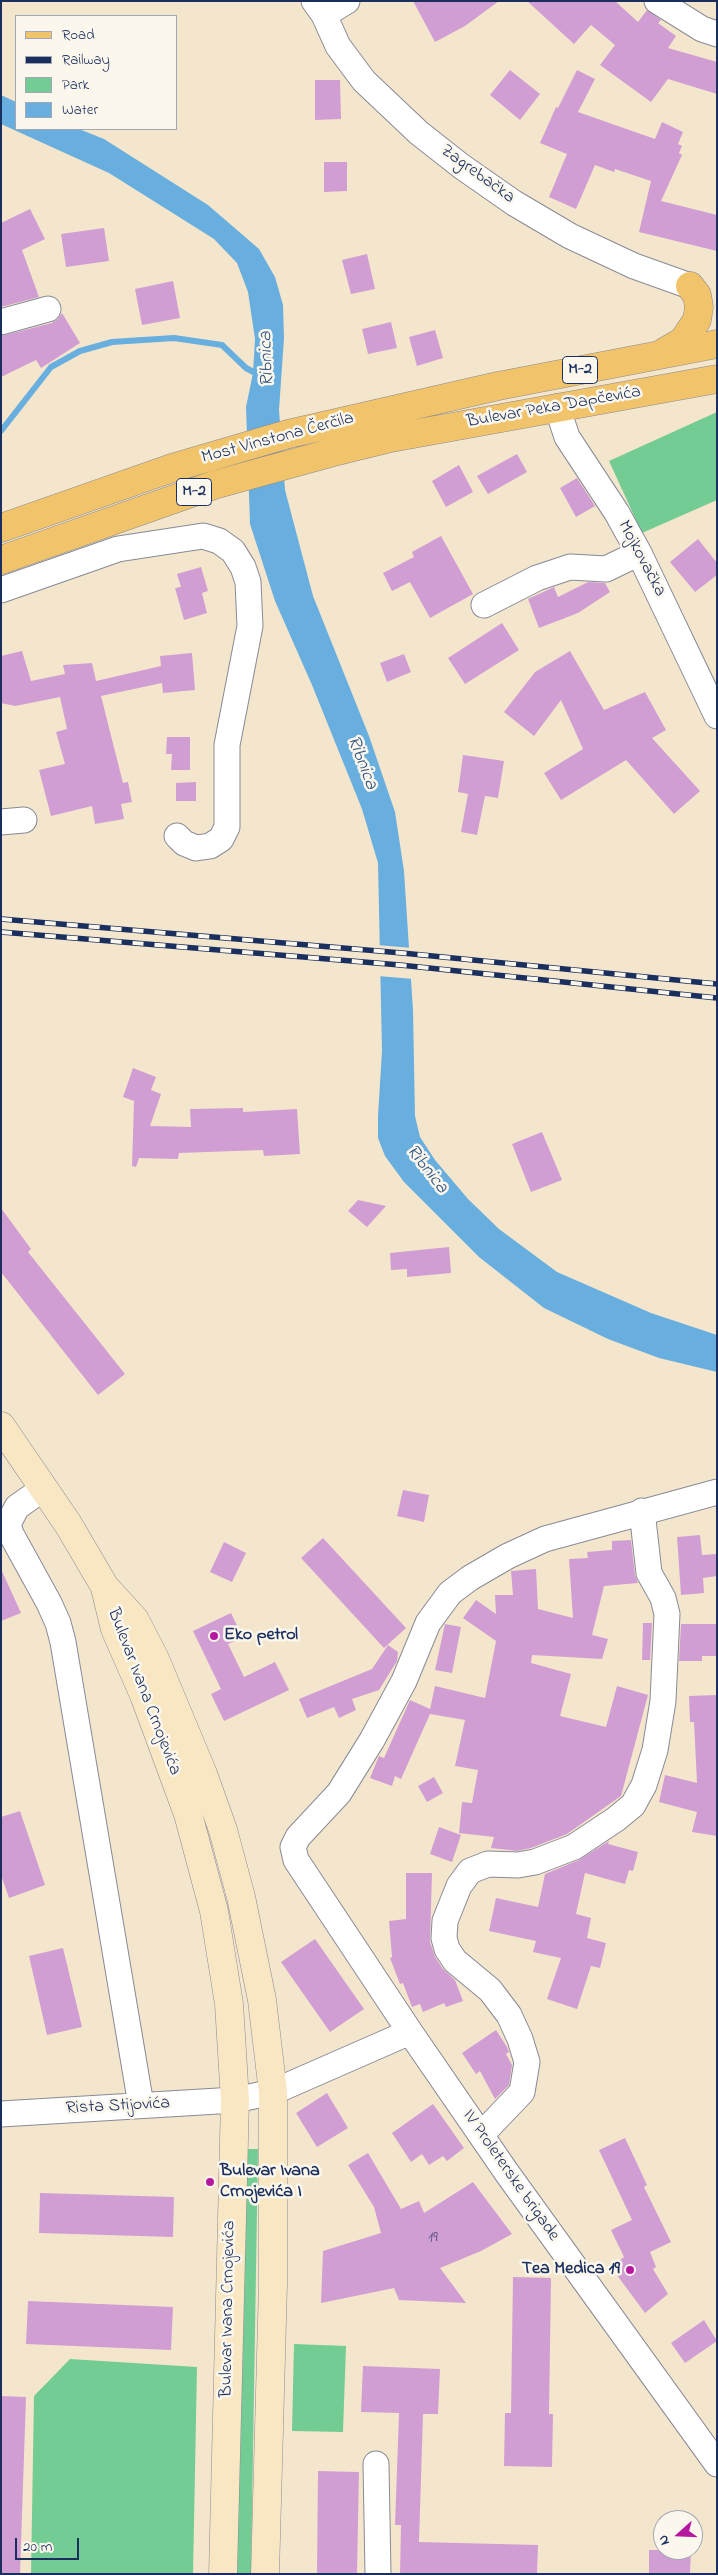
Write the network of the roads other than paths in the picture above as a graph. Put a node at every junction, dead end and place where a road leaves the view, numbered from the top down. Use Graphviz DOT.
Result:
graph roads {
  1 [pos="347,1"];
  2 [pos="657,1"];
  3 [pos="319,8"];
  4 [pos="717,34"];
  5 [pos="690,286"];
  6 [pos="717,292"];
  7 [pos="48,309"];
  8 [pos="1,322"];
  9 [pos="717,344"];
  10 [pos="663,353"];
  11 [pos="717,379"];
  12 [pos="557,407"];
  13 [pos="385,411"];
  14 [pos="391,438"];
  15 [pos="1,528"];
  16 [pos="639,554"];
  17 [pos="1,560"];
  18 [pos="1,590"];
  19 [pos="484,605"];
  20 [pos="717,716"];
  21 [pos="177,836"];
  22 [pos="1,1426"];
  23 [pos="44,1488"];
  24 [pos="717,1492"];
  25 [pos="642,1511"];
  26 [pos="105,1587"];
  27 [pos="410,2032"];
  28 [pos="273,2092"];
  29 [pos="234,2100"];
  30 [pos="141,2105"];
  31 [pos="1,2114"];
  32 [pos="481,2135"];
  33 [pos="376,2464"];
  34 [pos="717,2464"];
  35 [pos="223,2574"];
  36 [pos="265,2574"];
  37 [pos="378,2574"];
  1 -- 3 [label="street"];
  2 -- 4 [label="street"];
  3 -- 5 [label="street, Zagrebačka"];
  5 -- 6 [label="main road"];
  5 -- 10 [label="main road"];
  7 -- 8 [label="street"];
  9 -- 10 [label="main road, Bulevar Peka Dapčevića / M-2"];
  10 -- 13 [label="main road, Bulevar Peka Dapčevića / M-2"];
  11 -- 12 [label="main road, Bulevar Peka Dapčevića / M-2"];
  12 -- 14 [label="main road, Bulevar Peka Dapčevića / M-2"];
  12 -- 16 [label="street, Mojkovačka"];
  13 -- 15 [label="main road, Most Vinstona Čerčila / M-2"];
  14 -- 17 [label="main road, Most Vinstona Čerčila / M-2"];
  16 -- 19 [label="street"];
  16 -- 20 [label="street, Mojkovačka"];
  18 -- 21 [label="street"];
  22 -- 23 [label="main road"];
  23 -- 26 [label="main road"];
  23 -- 30 [label="street"];
  24 -- 25 [label="street"];
  25 -- 27 [label="street, IV Proleterske brigade"];
  25 -- 32 [label="street"];
  26 -- 28 [label="main road, Bulevar Ivana Crnojevića"];
  26 -- 29 [label="main road, Bulevar Ivana Crnojevića"];
  27 -- 28 [label="street"];
  27 -- 32 [label="street, IV Proleterske brigade"];
  28 -- 29 [label="street"];
  28 -- 36 [label="main road, Bulevar Ivana Crnojevića"];
  29 -- 30 [label="street, Rista Stijovića"];
  29 -- 35 [label="main road, Bulevar Ivana Crnojevića"];
  30 -- 31 [label="street, Rista Stijovića"];
  32 -- 34 [label="street, IV Proleterske brigade"];
  33 -- 37 [label="street"];
}
